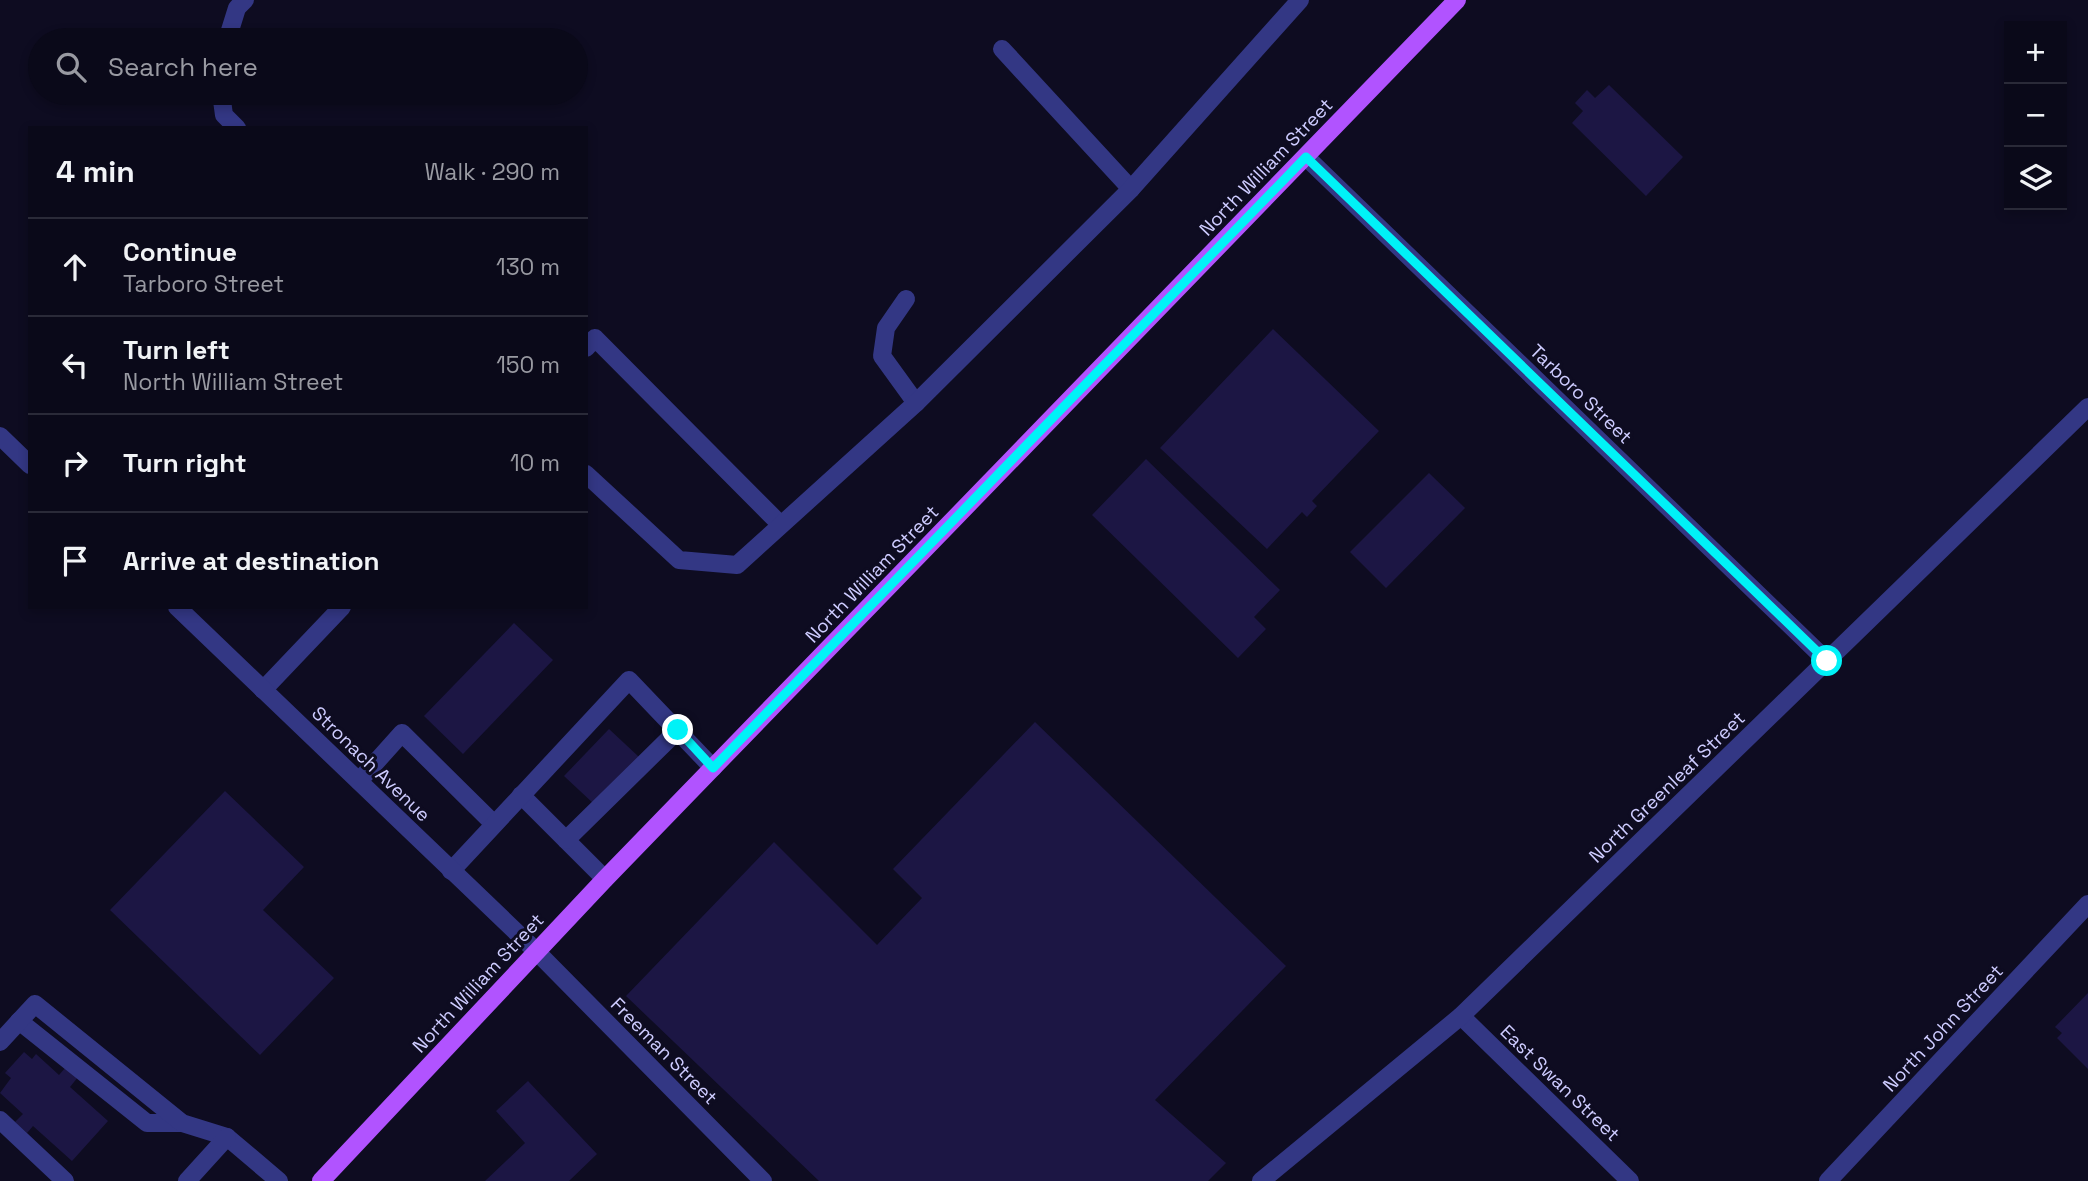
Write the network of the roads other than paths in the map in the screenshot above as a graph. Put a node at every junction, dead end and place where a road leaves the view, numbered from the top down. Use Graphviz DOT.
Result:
graph roads {
  1 [pos="245,0"];
  2 [pos="1300,0"];
  3 [pos="1457,0"];
  4 [pos="231,28"];
  5 [pos="1002,49"];
  6 [pos="223,105"];
  7 [pos="235,126"];
  8 [pos="1306,157"];
  9 [pos="1131,189"];
  10 [pos="906,299"];
  11 [pos="588,346"];
  12 [pos="916,403"];
  13 [pos="2087,409"];
  14 [pos="0,436"];
  15 [pos="28,463"];
  16 [pos="588,476"];
  17 [pos="780,524"];
  18 [pos="179,609"];
  19 [pos="340,609"];
  20 [pos="1827,661"];
  21 [pos="263,690"];
  22 [pos="678,730"];
  23 [pos="713,768"];
  24 [pos="359,781"];
  25 [pos="521,795"];
  26 [pos="494,824"];
  27 [pos="566,840"];
  28 [pos="451,871"];
  29 [pos="605,879"];
  30 [pos="2088,904"];
  31 [pos="536,951"];
  32 [pos="1461,1016"];
  33 [pos="0,1042"];
  34 [pos="0,1120"];
  35 [pos="227,1137"];
  36 [pos="65,1181"];
  37 [pos="187,1181"];
  38 [pos="279,1181"];
  39 [pos="321,1181"];
  40 [pos="763,1181"];
  41 [pos="1261,1181"];
  42 [pos="1629,1181"];
  43 [pos="1828,1181"];
  1 -- 4 [label="street"];
  2 -- 9 [label="street"];
  3 -- 8 [label="main road, North William Street"];
  5 -- 9 [label="street"];
  6 -- 7 [label="street"];
  8 -- 20 [label="street, Tarboro Street"];
  8 -- 23 [label="main road, North William Street"];
  9 -- 12 [label="street"];
  10 -- 12 [label="street"];
  11 -- 17 [label="street"];
  12 -- 17 [label="street"];
  13 -- 20 [label="street, North Greenleaf Street"];
  14 -- 15 [label="street"];
  16 -- 17 [label="street"];
  18 -- 21 [label="street, Stronach Avenue"];
  19 -- 21 [label="street"];
  20 -- 32 [label="street, North Greenleaf Street"];
  21 -- 24 [label="street, Stronach Avenue"];
  22 -- 23 [label="street"];
  22 -- 25 [label="street"];
  22 -- 27 [label="street"];
  23 -- 29 [label="main road, North William Street"];
  24 -- 26 [label="street"];
  24 -- 28 [label="street, Stronach Avenue"];
  25 -- 26 [label="street"];
  25 -- 27 [label="street"];
  26 -- 28 [label="street"];
  27 -- 29 [label="street"];
  28 -- 31 [label="street, Stronach Avenue"];
  29 -- 31 [label="main road, North William Street"];
  30 -- 43 [label="street, North John Street"];
  31 -- 39 [label="main road, North William Street"];
  31 -- 40 [label="street, Freeman Street"];
  32 -- 41 [label="street, North Greenleaf Street"];
  32 -- 42 [label="street, East Swan Street"];
  33 -- 35 [label="street"];
  34 -- 36 [label="street"];
  35 -- 37 [label="street"];
  35 -- 38 [label="street"];
}
